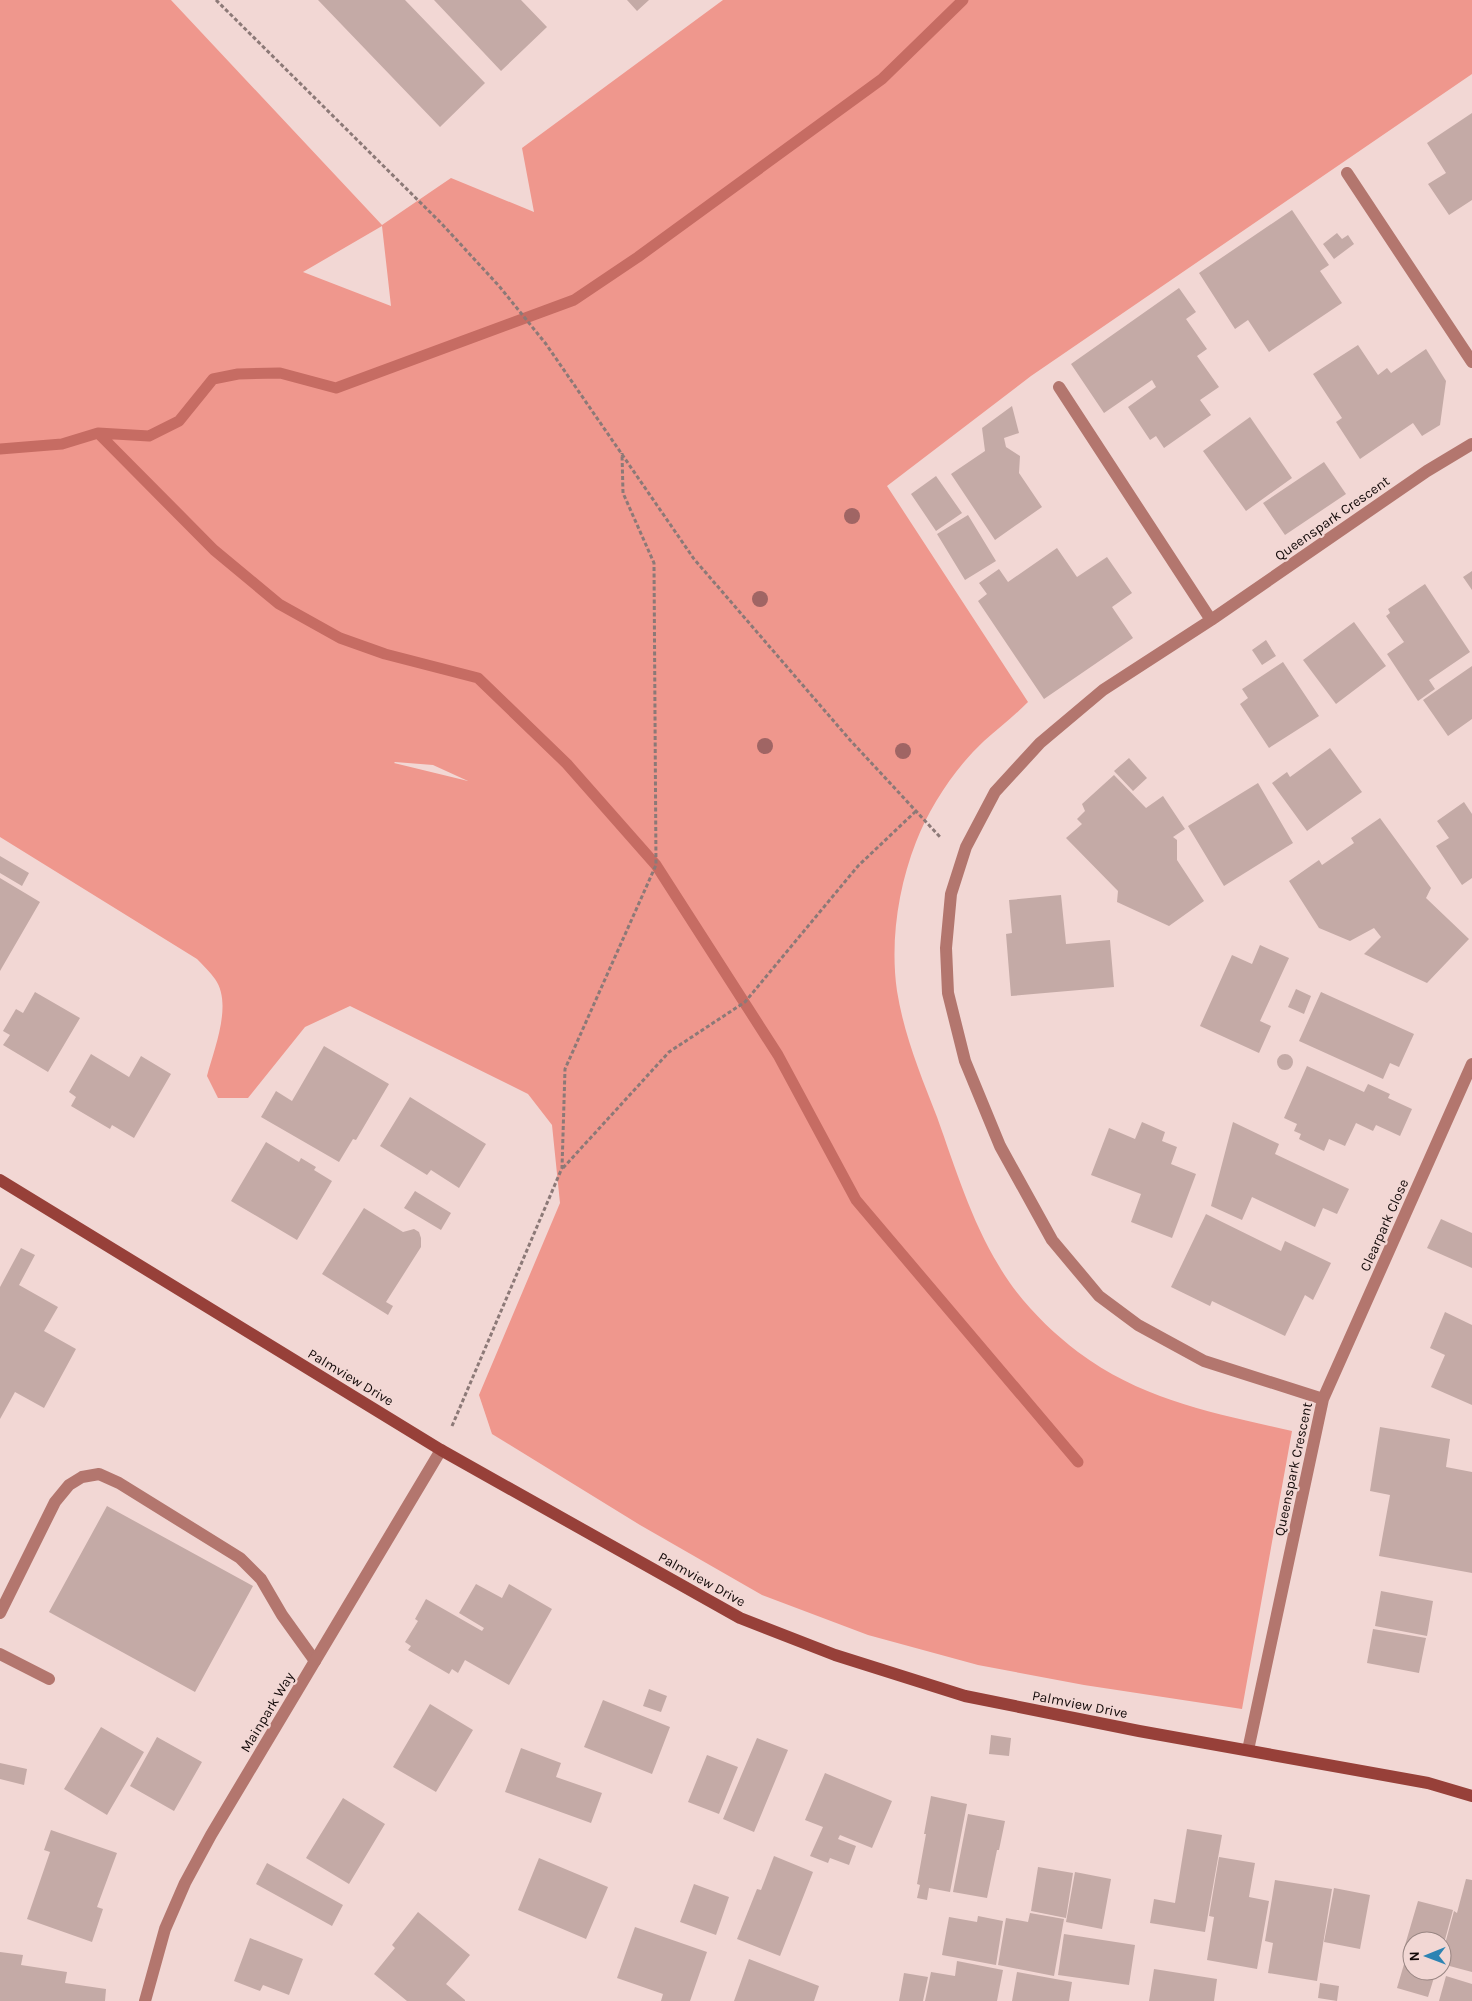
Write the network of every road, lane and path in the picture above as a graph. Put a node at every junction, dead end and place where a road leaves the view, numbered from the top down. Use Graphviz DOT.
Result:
graph roads {
  1 [pos="216,0"];
  2 [pos="1347,173"];
  3 [pos="1472,362"];
  4 [pos="1059,387"];
  5 [pos="1472,444"];
  6 [pos="622,452"];
  7 [pos="1212,620"];
  8 [pos="916,811"];
  9 [pos="962,860"];
  10 [pos="1472,1064"];
  11 [pos="562,1168"];
  12 [pos="0,1180"];
  13 [pos="1324,1399"];
  14 [pos="442,1450"];
  15 [pos="0,1613"];
  16 [pos="0,1654"];
  17 [pos="315,1661"];
  18 [pos="49,1679"];
  19 [pos="1248,1750"];
  20 [pos="1472,1796"];
  21 [pos="145,2001"];
  1 -- 6 [label="path"];
  2 -- 3 [label="street"];
  4 -- 7 [label="street"];
  5 -- 7 [label="street, Queenspark Crescent"];
  6 -- 8 [label="path"];
  6 -- 11 [label="path"];
  7 -- 9 [label="street, Queenspark Crescent"];
  8 -- 9 [label="path"];
  8 -- 11 [label="path"];
  9 -- 13 [label="street, Queenspark Crescent"];
  10 -- 13 [label="street, Clearpark Close"];
  11 -- 14 [label="path"];
  12 -- 14 [label="street, Palmview Drive"];
  13 -- 19 [label="street, Queenspark Crescent"];
  14 -- 17 [label="street, Mainpark Way"];
  14 -- 19 [label="street, Palmview Drive"];
  15 -- 17 [label="street"];
  16 -- 18 [label="street"];
  17 -- 21 [label="street, Mainpark Way"];
  19 -- 20 [label="street, Palmview Drive"];
}
